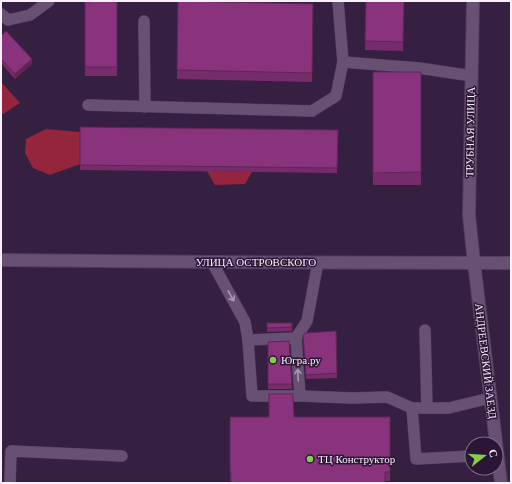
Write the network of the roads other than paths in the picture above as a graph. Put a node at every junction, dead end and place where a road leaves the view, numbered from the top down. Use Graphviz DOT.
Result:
graph roads {
  1 [pos="49,1"];
  2 [pos="338,1"];
  3 [pos="473,1"];
  4 [pos="1,14"];
  5 [pos="144,21"];
  6 [pos="343,62"];
  7 [pos="472,76"];
  8 [pos="88,105"];
  9 [pos="145,107"];
  10 [pos="1,260"];
  11 [pos="212,262"];
  12 [pos="318,262"];
  13 [pos="474,263"];
  14 [pos="511,263"];
  15 [pos="425,330"];
  16 [pos="296,338"];
  17 [pos="248,340"];
  18 [pos="300,396"];
  19 [pos="490,398"];
  20 [pos="412,408"];
  21 [pos="427,408"];
  22 [pos="495,436"];
  23 [pos="122,456"];
  24 [pos="464,456"];
  25 [pos="10,483"];
  1 -- 4 [label="lane"];
  2 -- 6 [label="lane"];
  3 -- 7 [label="main road, ТРУБНАЯ УЛИЦА"];
  5 -- 9 [label="lane"];
  6 -- 7 [label="lane"];
  6 -- 9 [label="lane"];
  7 -- 13 [label="main road, ТРУБНАЯ УЛИЦА"];
  8 -- 9 [label="lane"];
  10 -- 11 [label="main road, УЛИЦА ОСТРОВСКОГО"];
  11 -- 12 [label="main road, УЛИЦА ОСТРОВСКОГО"];
  11 -- 17 [label="lane, one-way"];
  12 -- 13 [label="main road, УЛИЦА ОСТРОВСКОГО"];
  12 -- 16 [label="lane"];
  13 -- 14 [label="main road, УЛИЦА ОСТРОВСКОГО"];
  13 -- 19 [label="main road, АНДРЕЕВСКИЙ ЗАЕЗД"];
  15 -- 21 [label="lane"];
  16 -- 17 [label="lane"];
  18 -- 16 [label="lane, one-way"];
  17 -- 18 [label="lane"];
  18 -- 20 [label="lane"];
  19 -- 21 [label="lane"];
  19 -- 22 [label="main road, АНДРЕЕВСКИЙ ЗАЕЗД"];
  20 -- 21 [label="lane"];
  20 -- 24 [label="lane"];
  23 -- 25 [label="lane"];
}
